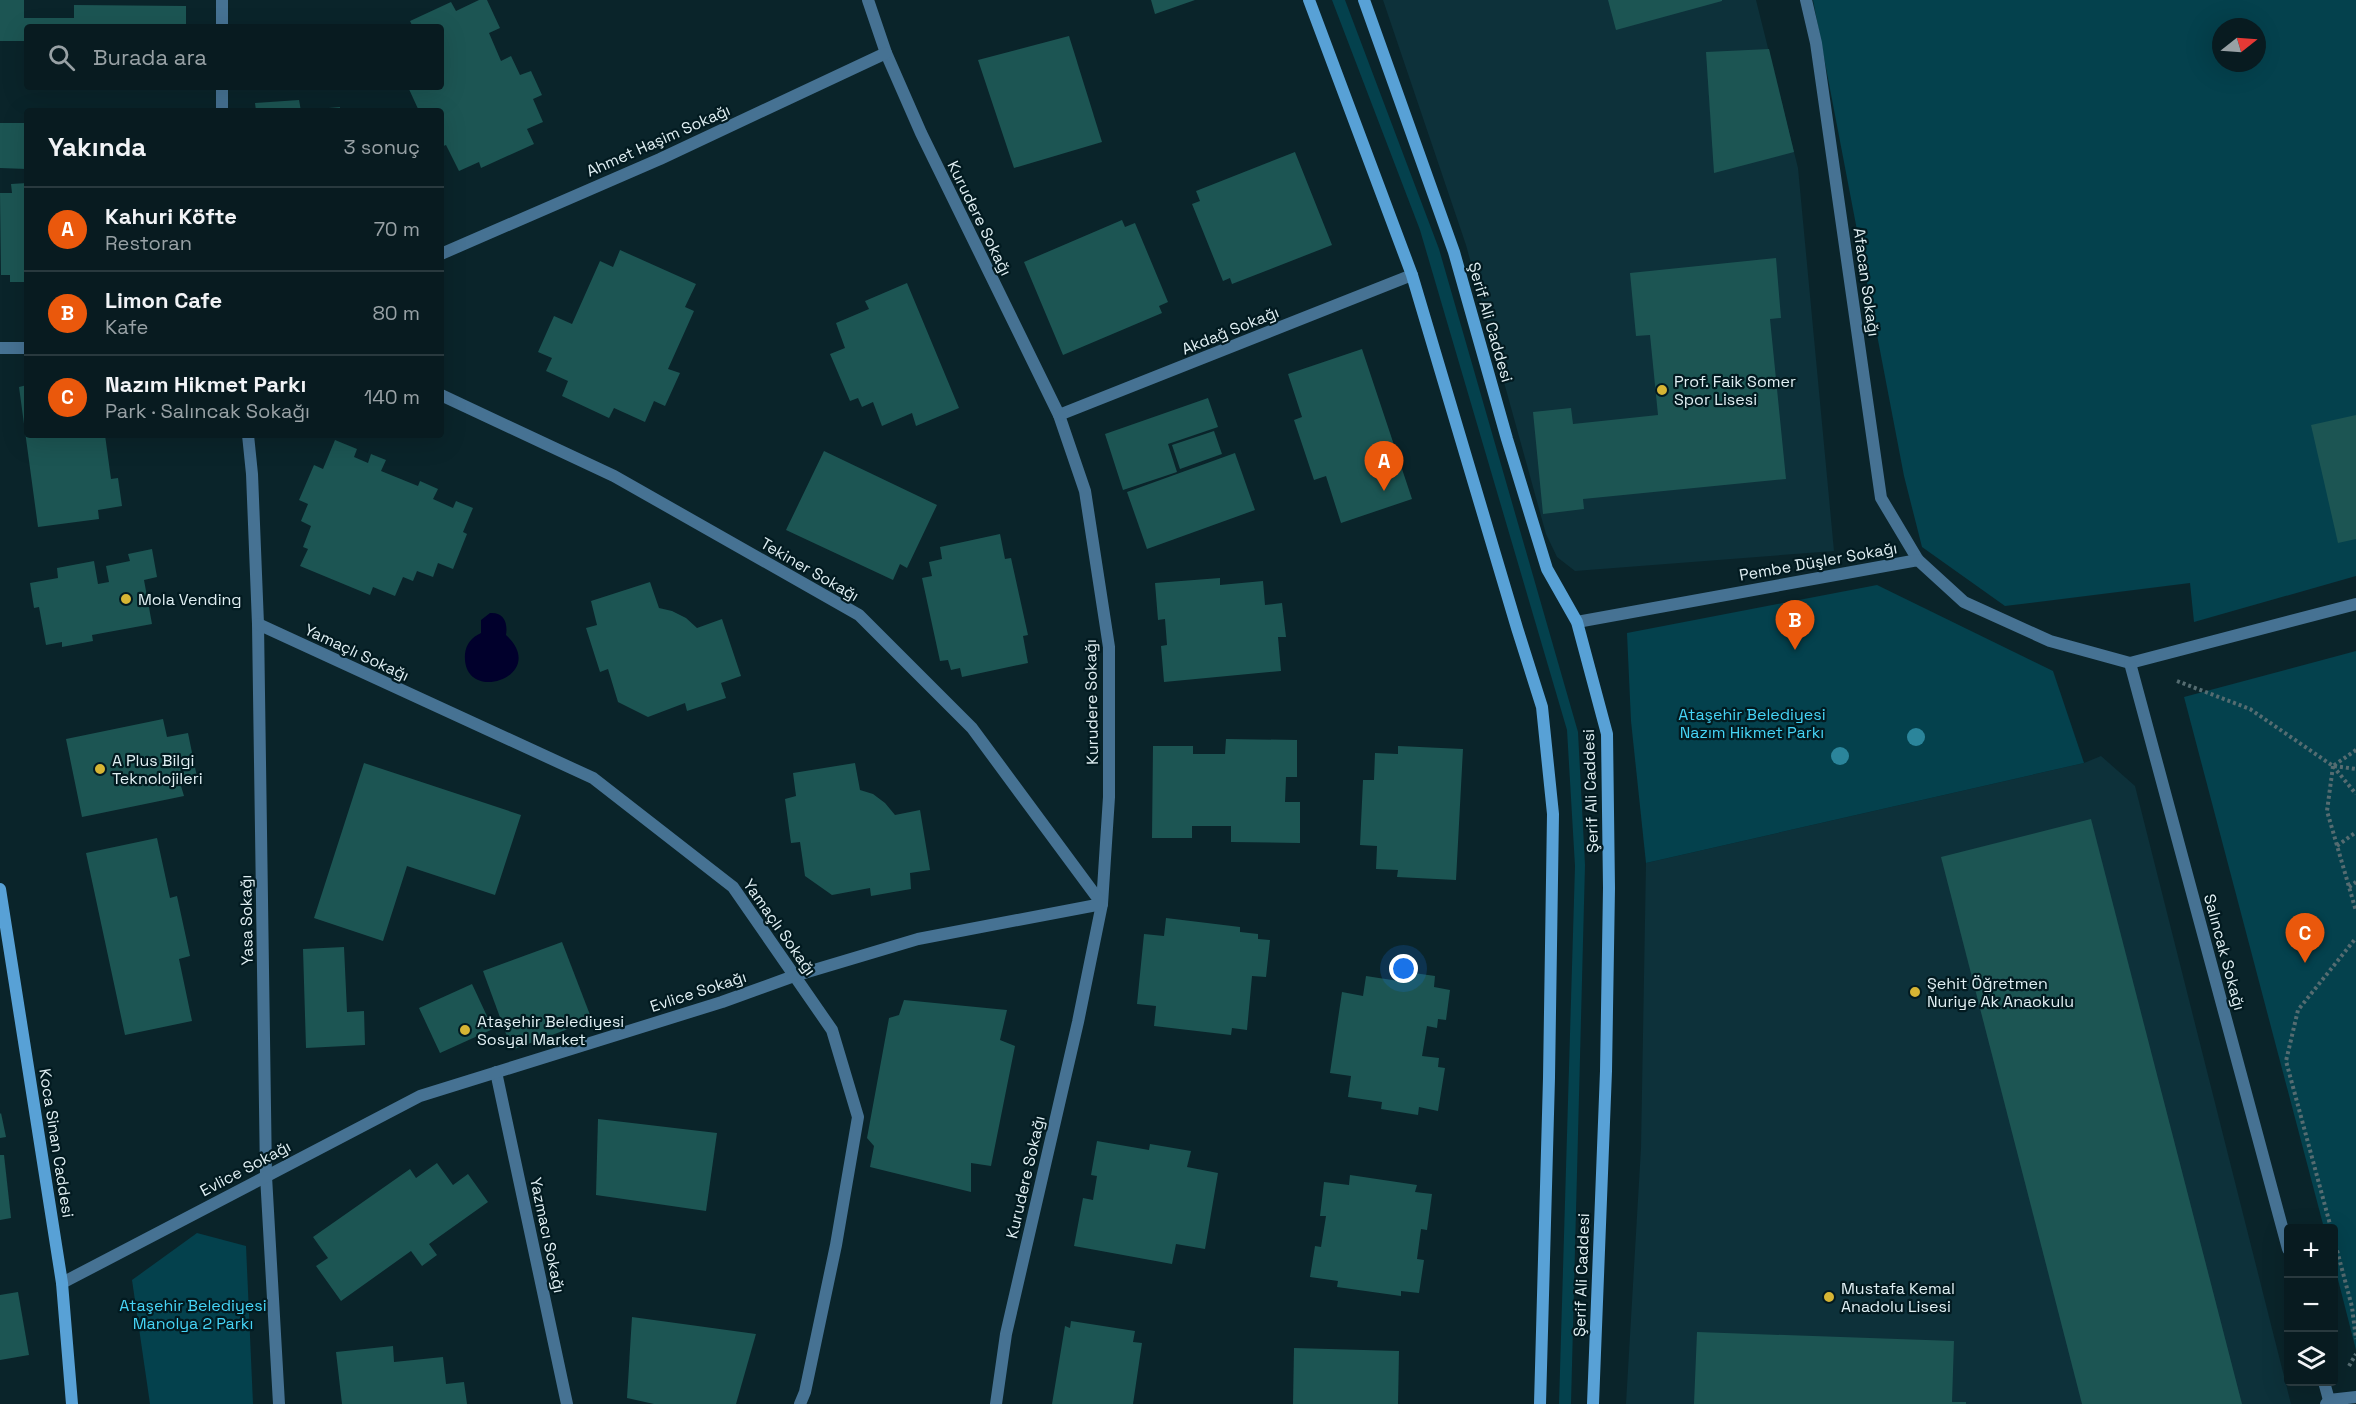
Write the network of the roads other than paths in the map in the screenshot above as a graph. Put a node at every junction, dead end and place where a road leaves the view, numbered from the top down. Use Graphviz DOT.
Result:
graph roads {
  1 [pos="222,0"];
  2 [pos="868,0"];
  3 [pos="1309,0"];
  4 [pos="1364,0"];
  5 [pos="1806,0"];
  6 [pos="222,24"];
  7 [pos="886,53"];
  8 [pos="222,90"];
  9 [pos="222,108"];
  10 [pos="444,253"];
  11 [pos="1412,275"];
  12 [pos="0,348"];
  13 [pos="24,348"];
  14 [pos="444,396"];
  15 [pos="1059,415"];
  16 [pos="248,438"];
  17 [pos="1918,560"];
  18 [pos="2356,604"];
  19 [pos="1577,622"];
  20 [pos="258,624"];
  21 [pos="2130,663"];
  22 [pos="0,888"];
  23 [pos="1102,904"];
  24 [pos="794,976"];
  25 [pos="496,1072"];
  26 [pos="266,1176"];
  27 [pos="2284,1231"];
  28 [pos="62,1283"];
  29 [pos="2325,1386"];
  30 [pos="2356,1397"];
  31 [pos="2328,1402"];
  32 [pos="72,1404"];
  33 [pos="279,1404"];
  34 [pos="567,1404"];
  35 [pos="800,1404"];
  36 [pos="996,1404"];
  37 [pos="1540,1404"];
  38 [pos="1593,1404"];
  1 -- 6 [label="street"];
  2 -- 7 [label="street, Kurudere Sokağı"];
  3 -- 11 [label="street"];
  4 -- 19 [label="street, Şerif Ali Caddesi"];
  5 -- 17 [label="street, Afacan Sokağı"];
  7 -- 10 [label="street, Ahmet Haşim Sokağı"];
  7 -- 15 [label="street, Kurudere Sokağı"];
  8 -- 9 [label="street"];
  11 -- 15 [label="street, Akdağ Sokağı"];
  11 -- 37 [label="street"];
  12 -- 13 [label="street"];
  14 -- 23 [label="street, Tekiner Sokağı"];
  15 -- 23 [label="street, Kurudere Sokağı"];
  16 -- 20 [label="street, Yasa Sokağı"];
  17 -- 19 [label="street, Pembe Düşler Sokağı"];
  17 -- 21 [label="street, Pembe Düşler Sokağı"];
  18 -- 21 [label="street"];
  19 -- 38 [label="street, Şerif Ali Caddesi"];
  20 -- 24 [label="street, Yamaçlı Sokağı"];
  20 -- 26 [label="street, Yasa Sokağı"];
  21 -- 27 [label="street, Salıncak Sokağı"];
  22 -- 28 [label="street, Koca Sinan Caddesi"];
  23 -- 24 [label="street, Evlice Sokağı"];
  23 -- 36 [label="street, Kurudere Sokağı"];
  24 -- 25 [label="street, Evlice Sokağı"];
  24 -- 35 [label="street, Yamaçlı Sokağı"];
  25 -- 26 [label="street, Evlice Sokağı"];
  25 -- 34 [label="street, Yazmacı Sokağı"];
  26 -- 28 [label="street, Evlice Sokağı"];
  26 -- 33 [label="street, Yasa Sokağı"];
  28 -- 32 [label="street, Koca Sinan Caddesi"];
  29 -- 31 [label="street"];
  30 -- 31 [label="street"];
}
